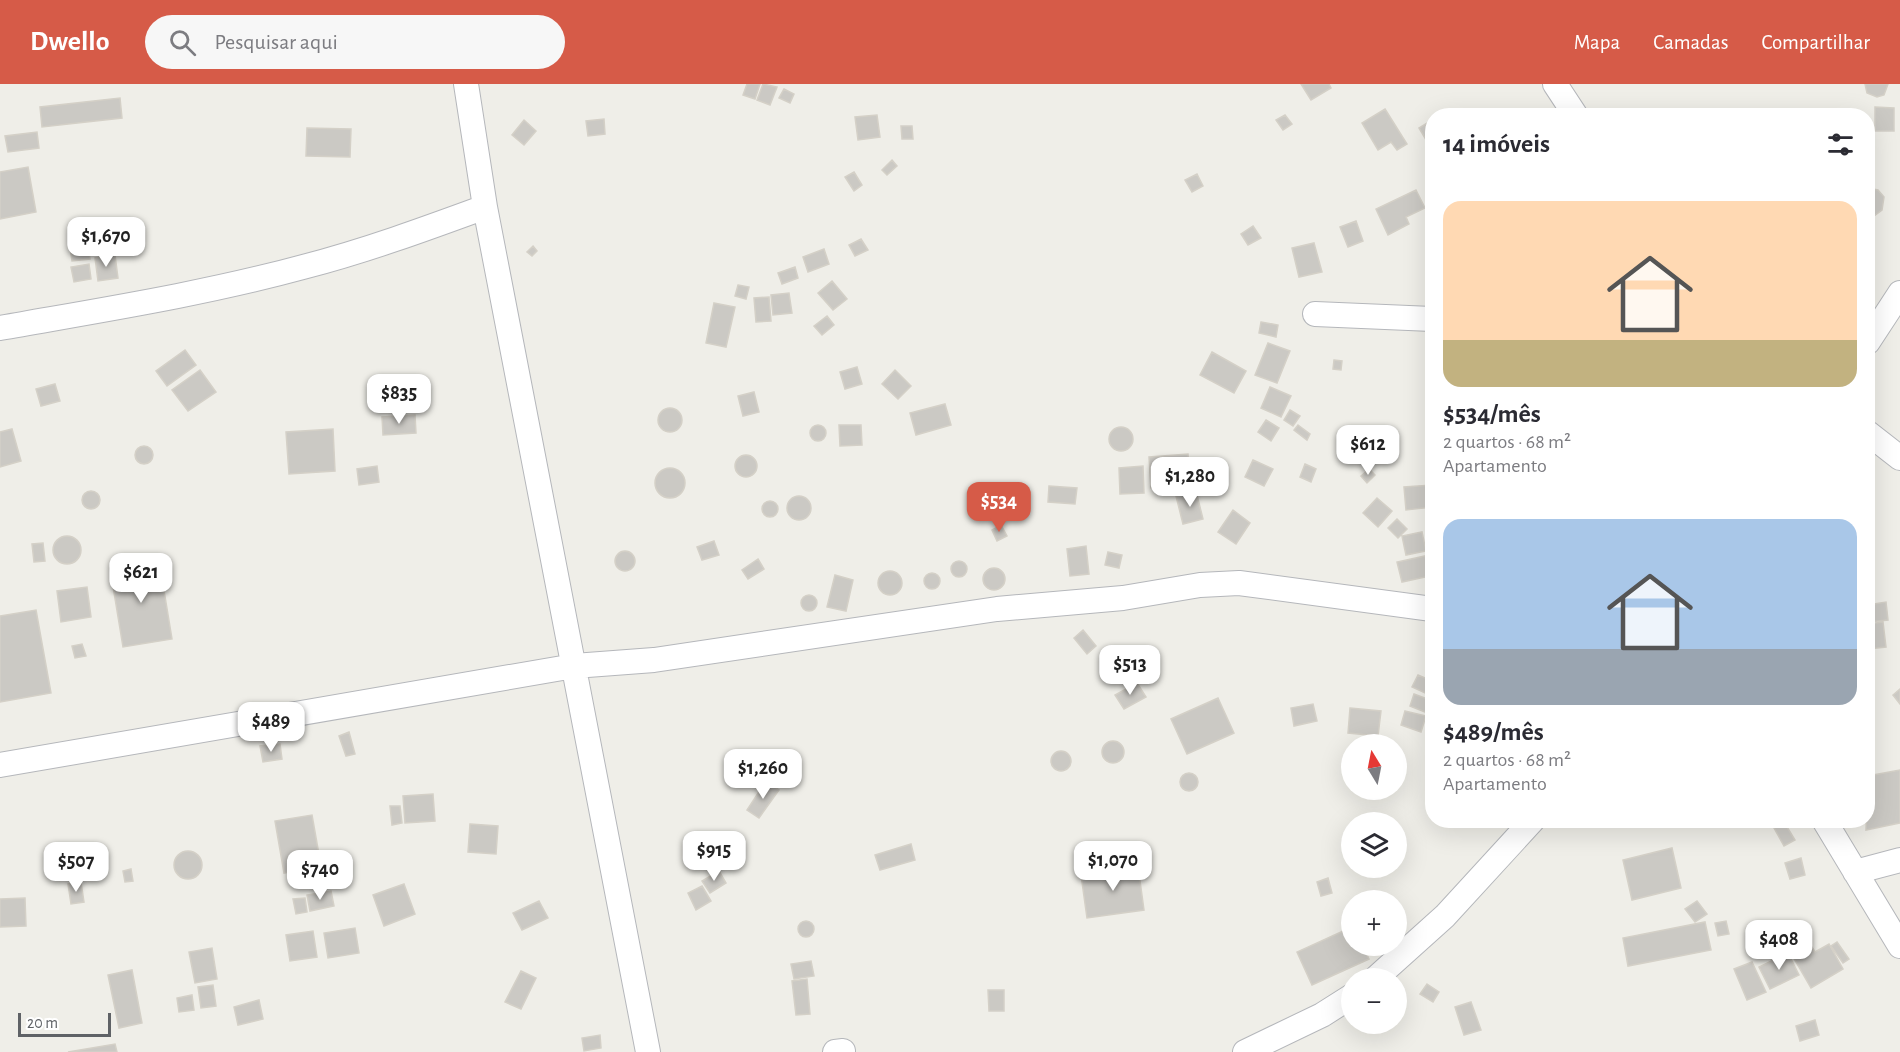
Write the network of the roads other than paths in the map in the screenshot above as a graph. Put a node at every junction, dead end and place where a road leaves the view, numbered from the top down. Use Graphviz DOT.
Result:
graph roads {
  1 [pos="466,84"];
  2 [pos="1555,84"];
  3 [pos="1571,108"];
  4 [pos="484,207"];
  5 [pos="1900,293"];
  6 [pos="1316,314"];
  7 [pos="1425,319"];
  8 [pos="0,328"];
  9 [pos="1875,331"];
  10 [pos="1875,438"];
  11 [pos="1900,458"];
  12 [pos="1425,608"];
  13 [pos="574,666"];
  14 [pos="0,765"];
  15 [pos="1526,828"];
  16 [pos="1829,828"];
  17 [pos="1900,860"];
  18 [pos="1855,872"];
  19 [pos="1900,946"];
  20 [pos="1387,968"];
  21 [pos="1341,1003"];
  22 [pos="648,1052"];
  23 [pos="1245,1052"];
  1 -- 4 [label="street"];
  2 -- 3 [label="street"];
  4 -- 8 [label="street"];
  4 -- 13 [label="street"];
  5 -- 9 [label="street"];
  6 -- 7 [label="street"];
  10 -- 11 [label="street"];
  12 -- 13 [label="street"];
  13 -- 14 [label="street"];
  13 -- 22 [label="street"];
  15 -- 20 [label="street"];
  16 -- 18 [label="street"];
  17 -- 18 [label="street"];
  18 -- 19 [label="street"];
  21 -- 23 [label="street"];
}
